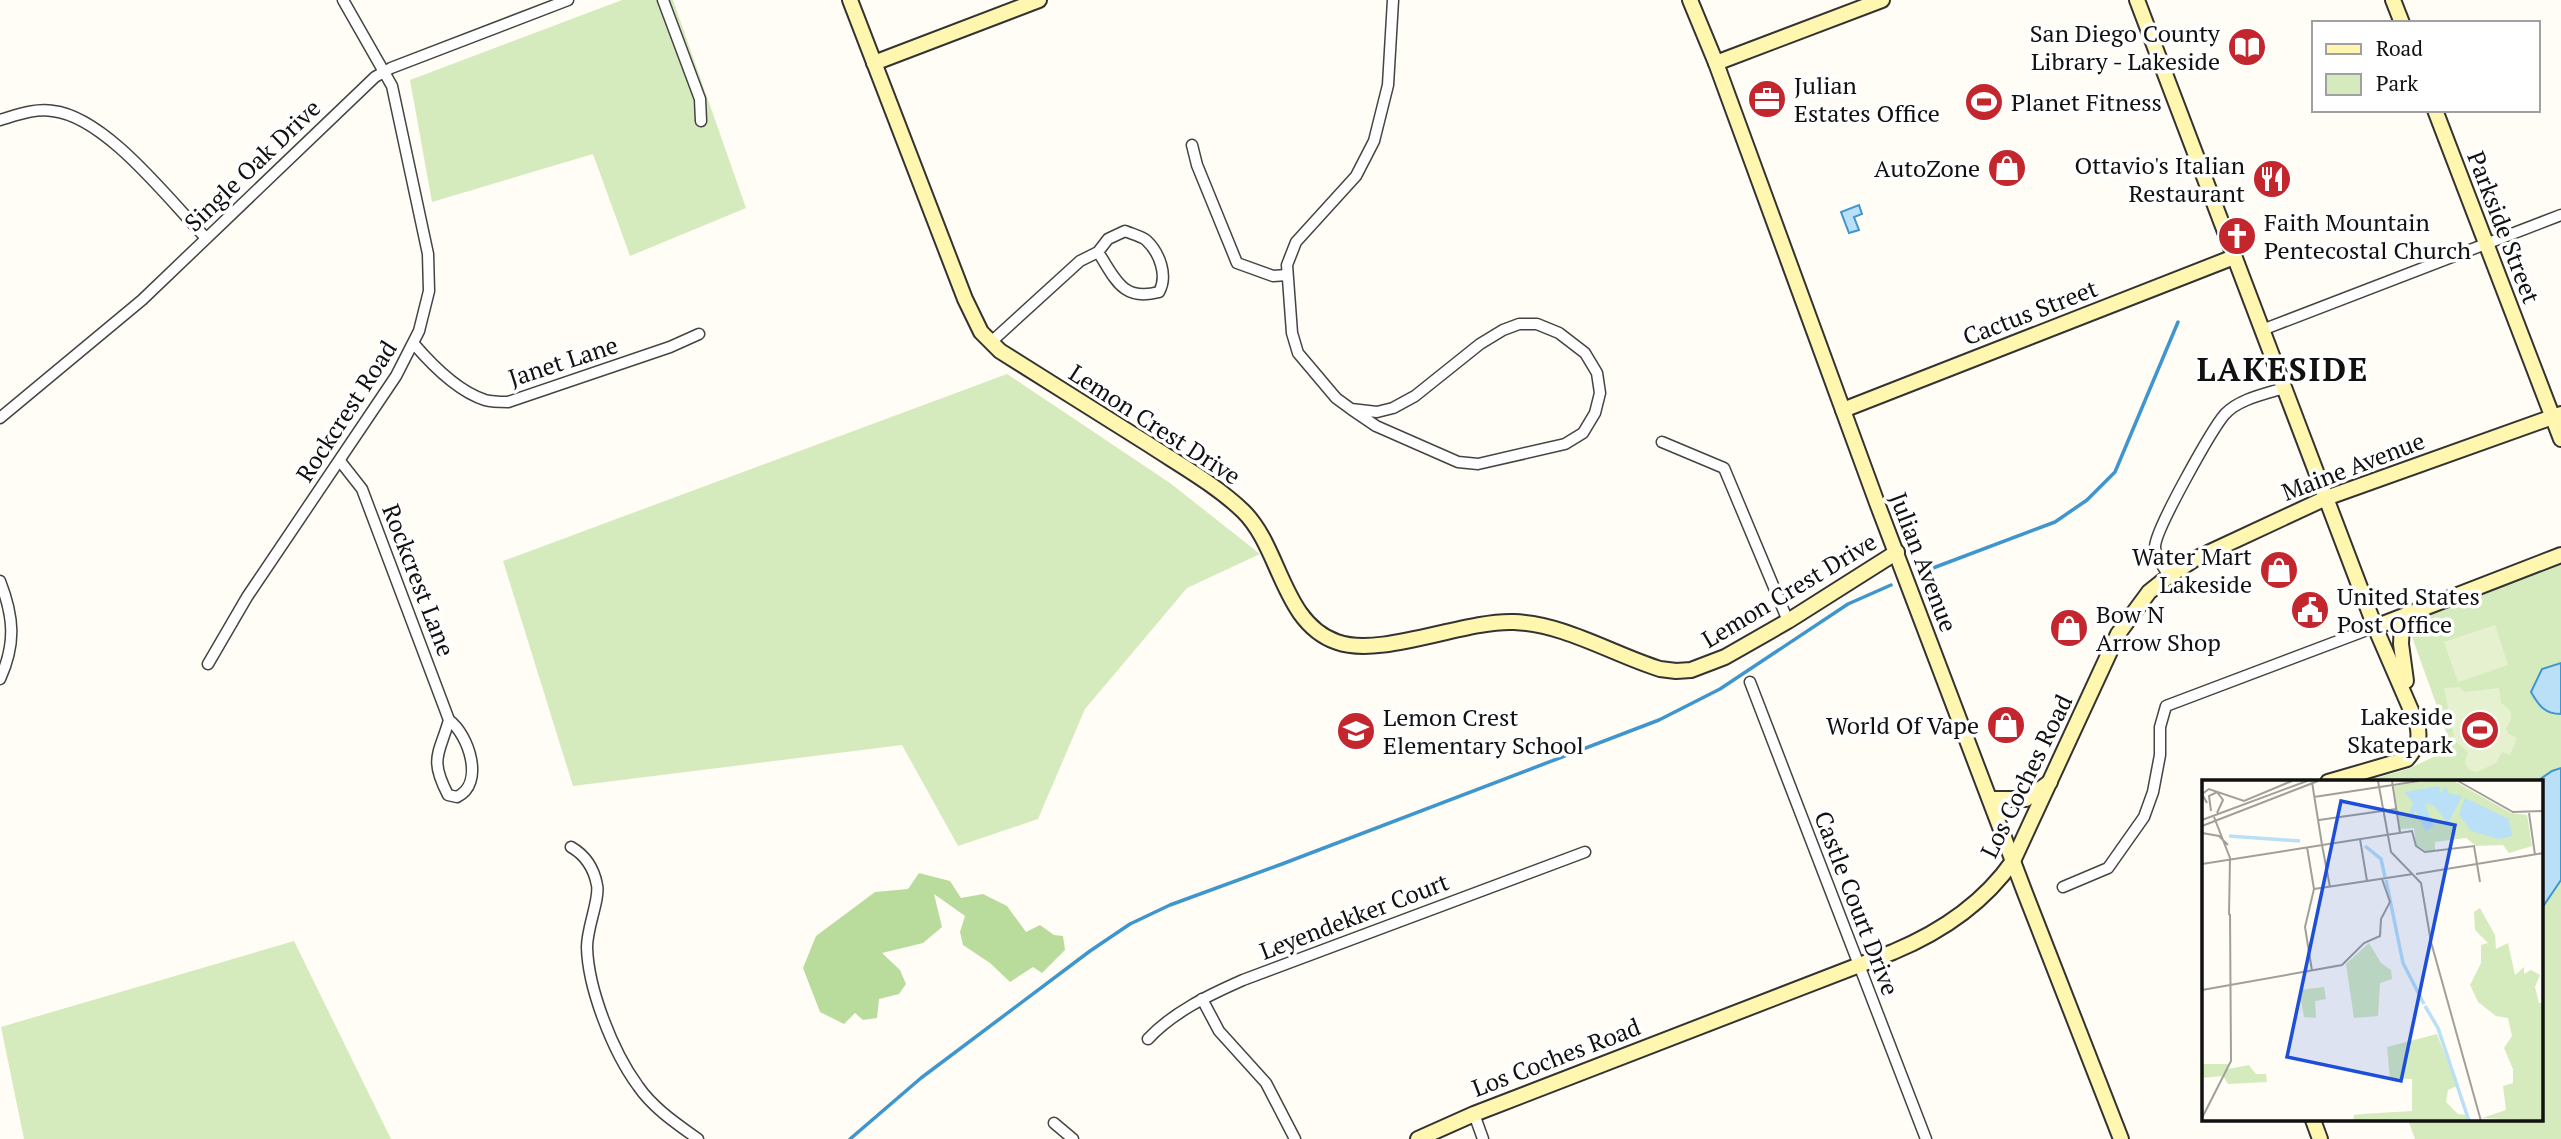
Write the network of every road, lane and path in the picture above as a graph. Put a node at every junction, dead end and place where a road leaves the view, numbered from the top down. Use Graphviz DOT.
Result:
graph roads {
  1 [pos="344,0"];
  2 [pos="568,0"];
  3 [pos="663,0"];
  4 [pos="850,0"];
  5 [pos="1039,0"];
  6 [pos="1392,0"];
  7 [pos="1690,0"];
  8 [pos="1882,0"];
  9 [pos="2137,0"];
  10 [pos="2393,0"];
  11 [pos="2401,21"];
  12 [pos="874,63"];
  13 [pos="1716,63"];
  14 [pos="383,71"];
  15 [pos="2436,112"];
  16 [pos="0,120"];
  17 [pos="701,121"];
  18 [pos="1192,145"];
  19 [pos="2561,215"];
  20 [pos="206,238"];
  21 [pos="2486,244"];
  22 [pos="1098,252"];
  23 [pos="2234,257"];
  24 [pos="1287,275"];
  25 [pos="2262,330"];
  26 [pos="699,334"];
  27 [pos="990,343"];
  28 [pos="414,344"];
  29 [pos="2284,388"];
  30 [pos="1352,409"];
  31 [pos="1843,410"];
  32 [pos="2557,415"];
  33 [pos="0,418"];
  34 [pos="2561,439"];
  35 [pos="1662,442"];
  36 [pos="340,461"];
  37 [pos="2326,498"];
  38 [pos="1897,552"];
  39 [pos="2561,555"];
  40 [pos="2169,576"];
  41 [pos="0,581"];
  42 [pos="2407,614"];
  43 [pos="1788,621"];
  44 [pos="2375,627"];
  45 [pos="208,664"];
  46 [pos="0,680"];
  47 [pos="1749,682"];
  48 [pos="2410,706"];
  49 [pos="449,720"];
  50 [pos="2053,780"];
  51 [pos="2335,780"];
  52 [pos="1990,799"];
  53 [pos="571,847"];
  54 [pos="1585,852"];
  55 [pos="2013,861"];
  56 [pos="2063,887"];
  57 [pos="1859,965"];
  58 [pos="1202,999"];
  59 [pos="1148,1039"];
  60 [pos="1474,1114"];
  61 [pos="2314,1122"];
  62 [pos="1054,1123"];
  63 [pos="698,1139"];
  64 [pos="1073,1139"];
  65 [pos="1295,1139"];
  66 [pos="1418,1139"];
  67 [pos="1483,1139"];
  68 [pos="1926,1139"];
  69 [pos="2121,1139"];
  70 [pos="2320,1139"];
  1 -- 14 [label="street, Rockcrest Road"];
  2 -- 14 [label="street, Single Oak Drive"];
  3 -- 17 [label="street"];
  4 -- 12 [label="street, Lemon Crest Drive"];
  5 -- 12 [label="street"];
  6 -- 24 [label="street"];
  7 -- 13 [label="street, Julian Avenue"];
  8 -- 13 [label="street"];
  9 -- 23 [label="street"];
  10 -- 11 [label="street"];
  12 -- 27 [label="street, Lemon Crest Drive"];
  13 -- 31 [label="street, Julian Avenue"];
  14 -- 20 [label="street, Single Oak Drive"];
  14 -- 28 [label="street, Rockcrest Road"];
  15 -- 21 [label="street, Parkside Street"];
  16 -- 20 [label="street"];
  18 -- 24 [label="street"];
  19 -- 21 [label="street"];
  20 -- 33 [label="street, Single Oak Drive"];
  21 -- 25 [label="street"];
  21 -- 32 [label="street, Parkside Street"];
  22 -- 22 [label="street"];
  22 -- 27 [label="street"];
  23 -- 25 [label="street"];
  23 -- 31 [label="street, Cactus Street"];
  24 -- 30 [label="street"];
  25 -- 29 [label="street"];
  26 -- 28 [label="street, Janet Lane"];
  27 -- 43 [label="street, Lemon Crest Drive"];
  28 -- 36 [label="street, Rockcrest Road"];
  29 -- 37 [label="street"];
  29 -- 40 [label="street"];
  30 -- 30 [label="street"];
  31 -- 38 [label="street, Julian Avenue"];
  32 -- 34 [label="street, Parkside Street"];
  32 -- 37 [label="street, Maine Avenue"];
  35 -- 43 [label="street"];
  36 -- 45 [label="street, Rockcrest Road"];
  36 -- 49 [label="street, Rockcrest Lane"];
  37 -- 40 [label="street, Maine Avenue"];
  37 -- 44 [label="street"];
  38 -- 43 [label="street, Lemon Crest Drive"];
  38 -- 52 [label="street, Julian Avenue"];
  39 -- 42 [label="street"];
  40 -- 50 [label="street, Los Coches Road"];
  41 -- 46 [label="street"];
  42 -- 44 [label="street"];
  42 -- 48 [label="street"];
  44 -- 48 [label="street"];
  44 -- 56 [label="street"];
  47 -- 57 [label="street, Castle Court Drive"];
  48 -- 51 [label="street"];
  49 -- 49 [label="street, Rockcrest Lane"];
  50 -- 52 [label="street"];
  50 -- 55 [label="street, Los Coches Road"];
  52 -- 55 [label="street, Julian Avenue"];
  53 -- 63 [label="street"];
  54 -- 58 [label="street, Leyendekker Court"];
  55 -- 57 [label="street, Los Coches Road"];
  55 -- 69 [label="street, Julian Avenue"];
  57 -- 60 [label="street, Los Coches Road"];
  57 -- 68 [label="street, Castle Court Drive"];
  58 -- 59 [label="street, Leyendekker Court"];
  58 -- 65 [label="street"];
  60 -- 66 [label="street, Los Coches Road"];
  60 -- 67 [label="street"];
  61 -- 70 [label="street"];
  62 -- 64 [label="street"];
}
